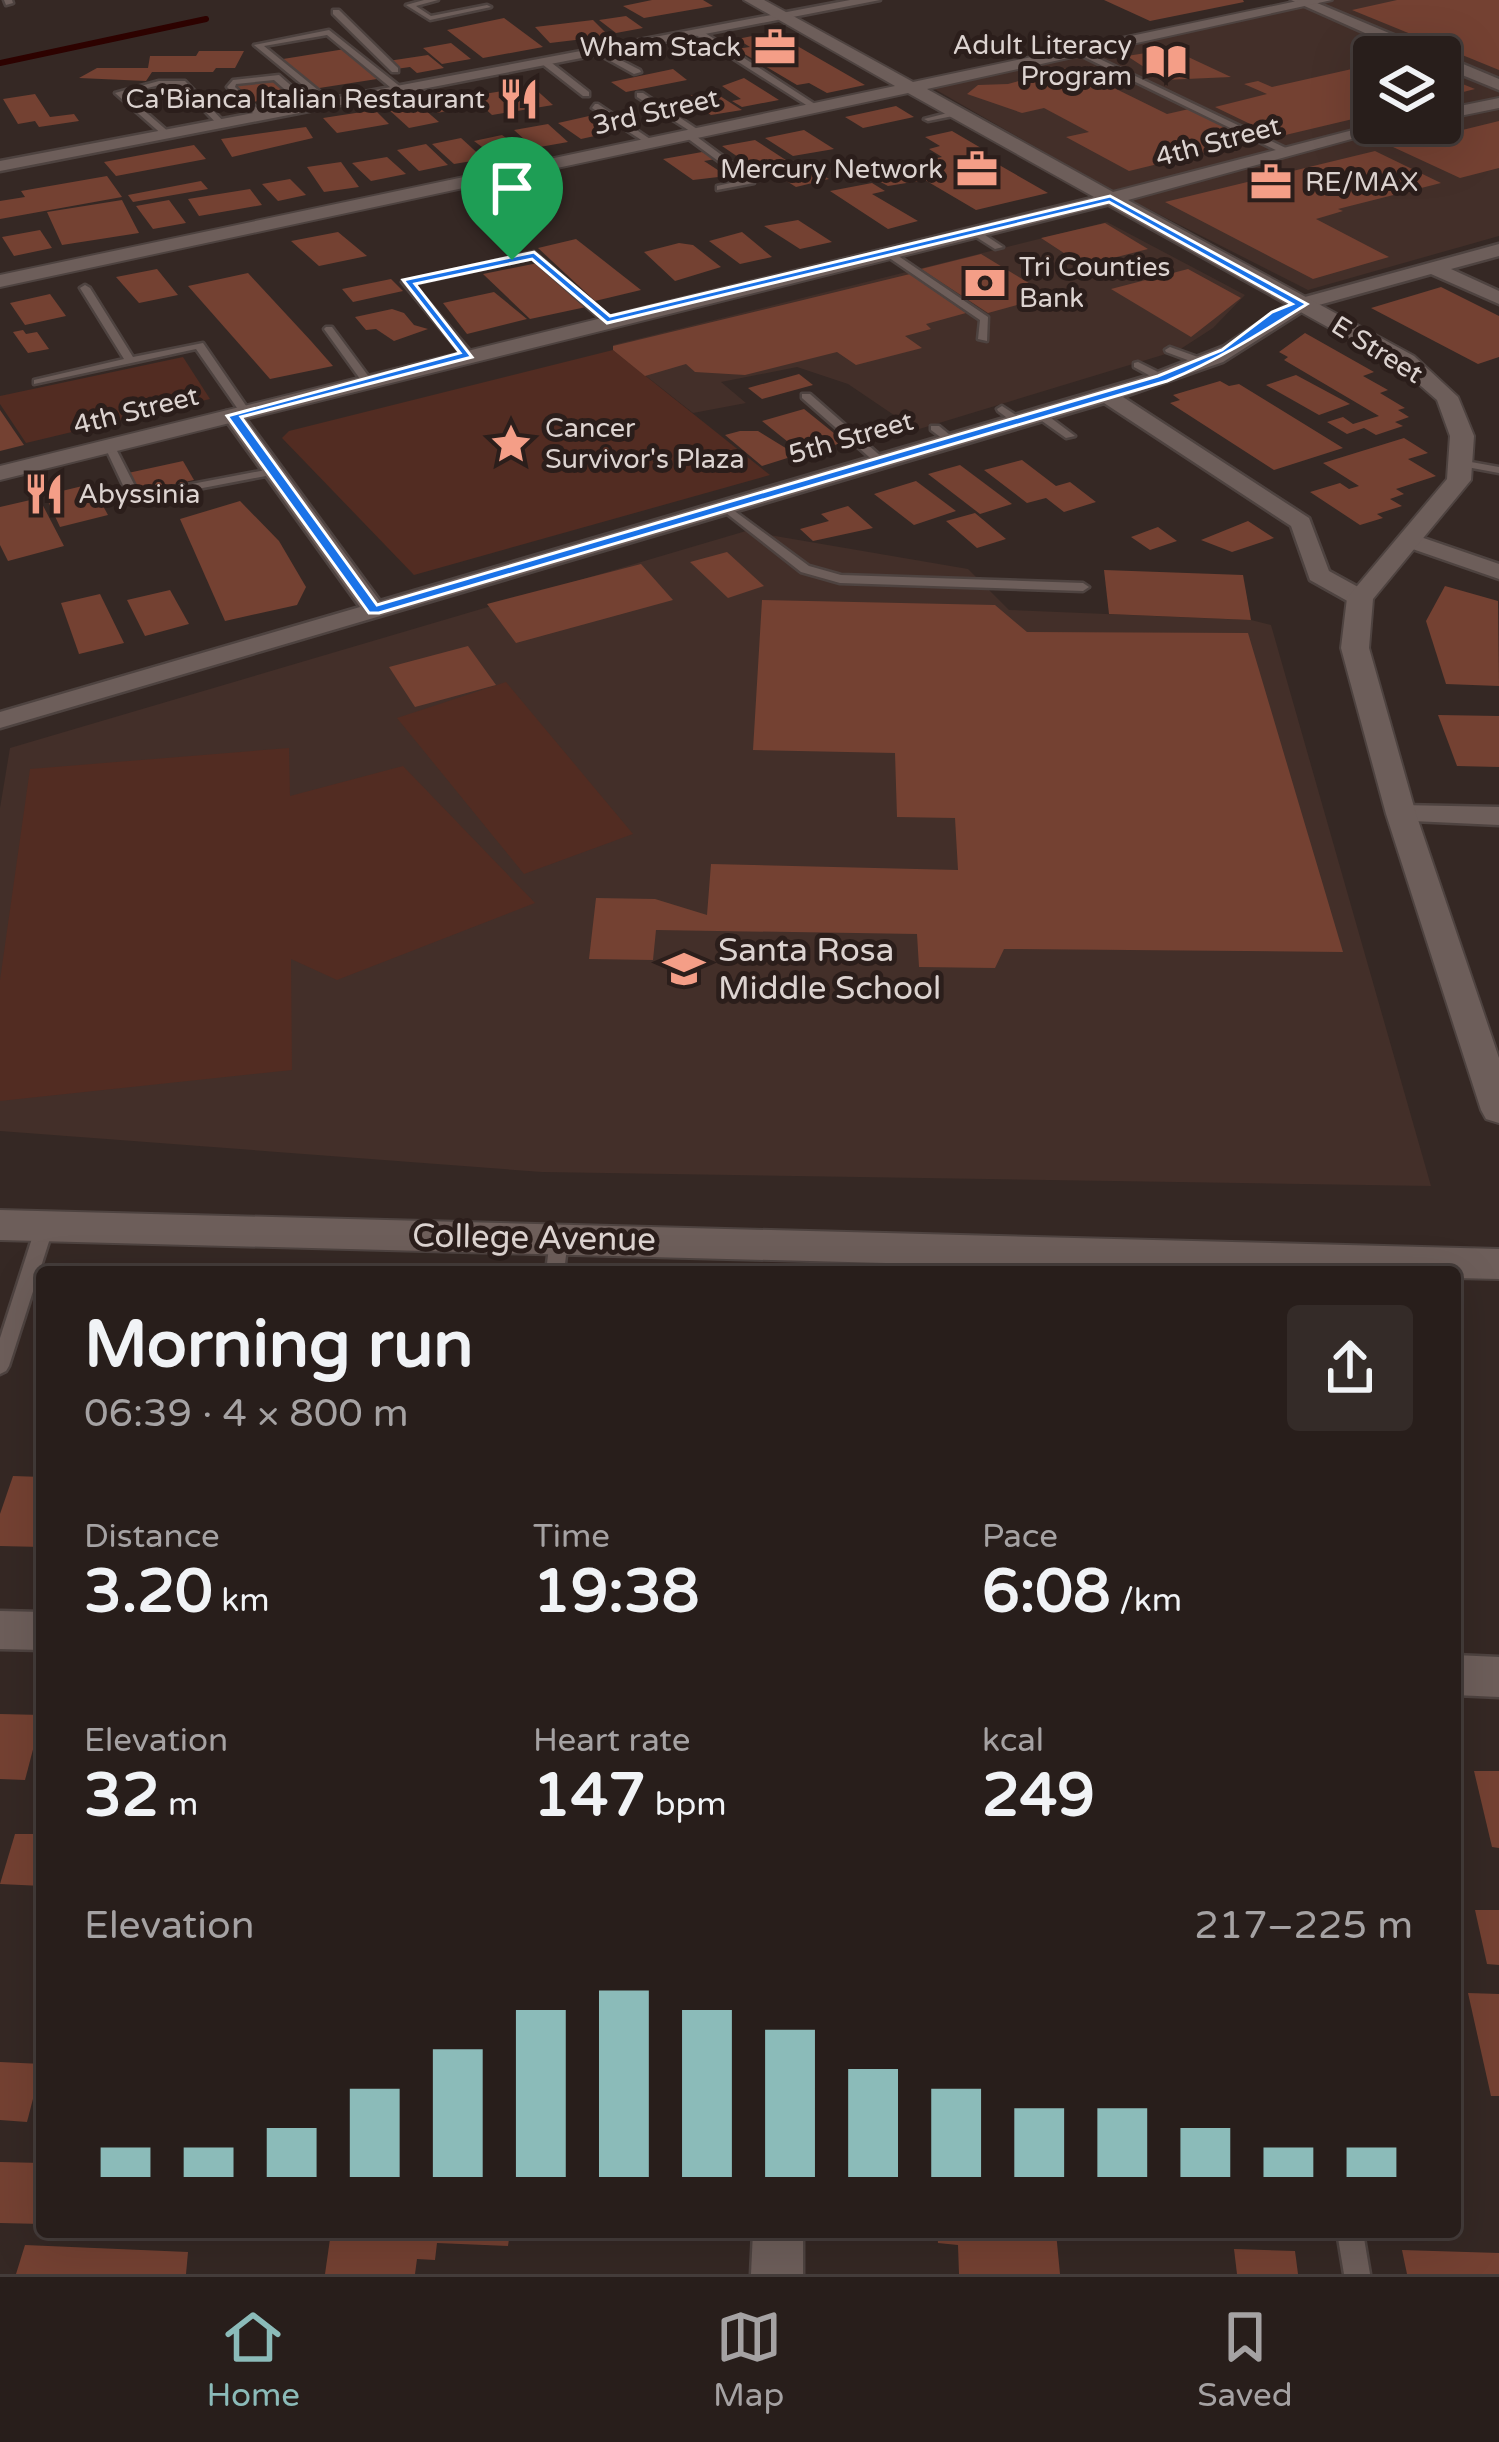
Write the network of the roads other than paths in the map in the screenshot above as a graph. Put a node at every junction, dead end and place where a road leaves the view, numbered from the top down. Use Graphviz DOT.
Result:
graph roads {
  1 [pos="434,0"];
  2 [pos="752,0"];
  3 [pos="867,0"];
  4 [pos="1310,1"];
  5 [pos="488,7"];
  6 [pos="336,12"];
  7 [pos="782,17"];
  8 [pos="699,33"];
  9 [pos="1386,36"];
  10 [pos="601,52"];
  11 [pos="1081,52"];
  12 [pos="545,62"];
  13 [pos="1461,69"];
  14 [pos="637,72"];
  15 [pos="1499,85"];
  16 [pos="910,86"];
  17 [pos="406,89"];
  18 [pos="586,94"];
  19 [pos="640,95"];
  20 [pos="330,103"];
  21 [pos="1499,103"];
  22 [pos="596,106"];
  23 [pos="310,107"];
  24 [pos="817,111"];
  25 [pos="1461,111"];
  26 [pos="955,113"];
  27 [pos="261,116"];
  28 [pos="928,119"];
  29 [pos="222,124"];
  30 [pos="691,132"];
  31 [pos="167,134"];
  32 [pos="1353,135"];
  33 [pos="649,141"];
  34 [pos="1287,152"];
  35 [pos="0,166"];
  36 [pos="720,188"];
  37 [pos="1110,199"];
  38 [pos="976,233"];
  39 [pos="998,247"];
  40 [pos="1499,250"];
  41 [pos="888,253"];
  42 [pos="1433,268"];
  43 [pos="0,281"];
  44 [pos="85,288"];
  45 [pos="1499,298"];
  46 [pos="1301,304"];
  47 [pos="607,320"];
  48 [pos="329,329"];
  49 [pos="982,339"];
  50 [pos="1170,350"];
  51 [pos="468,355"];
  52 [pos="130,361"];
  53 [pos="1205,363"];
  54 [pos="1138,365"];
  55 [pos="1162,378"];
  56 [pos="367,381"];
  57 [pos="38,382"];
  58 [pos="1107,396"];
  59 [pos="806,397"];
  60 [pos="240,414"];
  61 [pos="1020,415"];
  62 [pos="1070,436"];
  63 [pos="109,446"];
  64 [pos="880,461"];
  65 [pos="1460,463"];
  66 [pos="1499,470"];
  67 [pos="271,472"];
  68 [pos="0,473"];
  69 [pos="725,507"];
  70 [pos="1409,540"];
  71 [pos="1499,572"];
  72 [pos="1083,587"];
  73 [pos="1360,598"];
  74 [pos="374,610"];
  75 [pos="0,719"];
  76 [pos="1401,814"];
  77 [pos="1499,815"];
  78 [pos="1499,1110"];
  79 [pos="0,1225"];
  80 [pos="45,1226"];
  81 [pos="557,1255"];
  82 [pos="1499,1264"];
  83 [pos="0,1366"];
  84 [pos="0,1630"];
  85 [pos="36,1630"];
  86 [pos="1461,1675"];
  87 [pos="1499,1677"];
  88 [pos="778,2238"];
  89 [pos="1351,2238"];
  90 [pos="777,2274"];
  91 [pos="1357,2274"];
  1 -- 5 [label="lane"];
  2 -- 7 [label="street, E Street"];
  3 -- 7 [label="street"];
  4 -- 9 [label="street"];
  4 -- 11 [label="street, 3rd Street"];
  6 -- 17 [label="lane"];
  7 -- 8 [label="street"];
  7 -- 16 [label="street, E Street"];
  8 -- 10 [label="street"];
  8 -- 24 [label="lane"];
  10 -- 12 [label="street"];
  10 -- 14 [label="lane"];
  11 -- 16 [label="street, 3rd Street"];
  11 -- 34 [label="lane"];
  12 -- 17 [label="street"];
  12 -- 18 [label="lane"];
  13 -- 15 [label="street"];
  16 -- 24 [label="street, 3rd Street"];
  16 -- 26 [label="street, E Street"];
  17 -- 20 [label="street"];
  17 -- 20 [label="lane"];
  19 -- 30 [label="lane"];
  20 -- 23 [label="street"];
  21 -- 25 [label="street"];
  22 -- 33 [label="lane"];
  23 -- 27 [label="street"];
  23 -- 27 [label="lane"];
  24 -- 30 [label="street, 3rd Street"];
  26 -- 28 [label="lane"];
  26 -- 37 [label="street, E Street"];
  27 -- 29 [label="street"];
  29 -- 31 [label="street"];
  29 -- 31 [label="lane"];
  30 -- 33 [label="street, 3rd Street"];
  30 -- 36 [label="lane"];
  31 -- 35 [label="street"];
  32 -- 34 [label="street, 4th Street"];
  33 -- 43 [label="street, 3rd Street"];
  34 -- 37 [label="street, 4th Street"];
  37 -- 38 [label="street, 4th Street"];
  37 -- 46 [label="street, E Street"];
  38 -- 39 [label="lane"];
  38 -- 41 [label="street, 4th Street"];
  40 -- 42 [label="street, 5th Street"];
  41 -- 47 [label="street, 4th Street"];
  41 -- 49 [label="lane"];
  42 -- 45 [label="street"];
  42 -- 46 [label="street, 5th Street"];
  44 -- 52 [label="lane"];
  46 -- 53 [label="street, 5th Street"];
  46 -- 65 [label="street, E Street"];
  47 -- 51 [label="street, 4th Street"];
  47 -- 51 [label="lane"];
  48 -- 56 [label="lane"];
  50 -- 53 [label="lane"];
  51 -- 56 [label="street, 4th Street"];
  52 -- 57 [label="lane"];
  52 -- 60 [label="lane"];
  53 -- 55 [label="street, 5th Street"];
  54 -- 55 [label="lane"];
  55 -- 58 [label="street, 5th Street"];
  56 -- 60 [label="street, 4th Street"];
  58 -- 61 [label="street, 5th Street"];
  58 -- 73 [label="street"];
  59 -- 64 [label="lane"];
  60 -- 63 [label="street, 4th Street"];
  60 -- 67 [label="street"];
  61 -- 62 [label="lane"];
  61 -- 64 [label="street, 5th Street"];
  63 -- 67 [label="lane"];
  63 -- 68 [label="street, 4th Street"];
  64 -- 69 [label="street, 5th Street"];
  65 -- 66 [label="lane"];
  65 -- 70 [label="street"];
  67 -- 74 [label="street"];
  69 -- 72 [label="lane"];
  69 -- 74 [label="street, 5th Street"];
  70 -- 71 [label="street"];
  70 -- 73 [label="street"];
  73 -- 76 [label="street"];
  74 -- 75 [label="street, 5th Street"];
  76 -- 77 [label="street"];
  76 -- 78 [label="street"];
  79 -- 80 [label="street, College Avenue"];
  80 -- 81 [label="street, College Avenue"];
  80 -- 83 [label="lane"];
  81 -- 82 [label="street, College Avenue"];
  84 -- 85 [label="street"];
  86 -- 87 [label="street"];
  88 -- 90 [label="street"];
  89 -- 91 [label="lane"];
}
